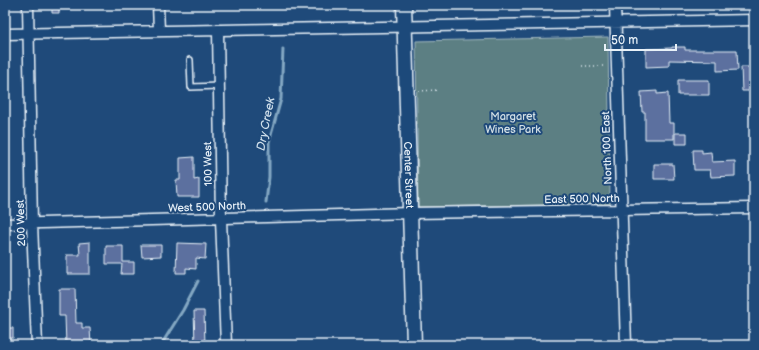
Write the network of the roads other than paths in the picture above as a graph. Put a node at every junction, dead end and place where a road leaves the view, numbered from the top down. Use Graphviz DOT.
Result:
graph roads {
  1 [pos="28,5"];
  2 [pos="158,5"];
  3 [pos="404,5"];
  4 [pos="615,5"];
  5 [pos="754,20"];
  6 [pos="615,22"];
  7 [pos="405,27"];
  8 [pos="159,30"];
  9 [pos="218,30"];
  10 [pos="28,33"];
  11 [pos="5,34"];
  12 [pos="190,60"];
  13 [pos="219,86"];
  14 [pos="754,208"];
  15 [pos="621,210"];
  16 [pos="411,213"];
  17 [pos="221,219"];
  18 [pos="5,224"];
  19 [pos="32,224"];
  20 [pos="37,345"];
  21 [pos="226,345"];
  22 [pos="414,345"];
  23 [pos="626,345"];
  1 -- 10 [label="street, 200 West"];
  2 -- 8 [label="street"];
  3 -- 7 [label="street, Center Street"];
  4 -- 6 [label="street, North 100 East"];
  5 -- 6 [label="street"];
  6 -- 7 [label="street"];
  6 -- 15 [label="street, North 100 East"];
  7 -- 9 [label="street"];
  7 -- 16 [label="street, Center Street"];
  8 -- 9 [label="street"];
  8 -- 10 [label="street"];
  9 -- 13 [label="street, 100 West"];
  10 -- 11 [label="street"];
  10 -- 19 [label="street, 200 West"];
  12 -- 13 [label="lane"];
  13 -- 17 [label="street, 100 West"];
  14 -- 15 [label="street, East 500 North"];
  15 -- 16 [label="street, East 500 North"];
  15 -- 23 [label="street, North 100 East"];
  16 -- 17 [label="street, West 500 North"];
  16 -- 22 [label="street, Center Street"];
  17 -- 19 [label="street, West 500 North"];
  17 -- 21 [label="street, 100 West"];
  18 -- 19 [label="street, West 500 North"];
  19 -- 20 [label="street, 200 West"];
}
